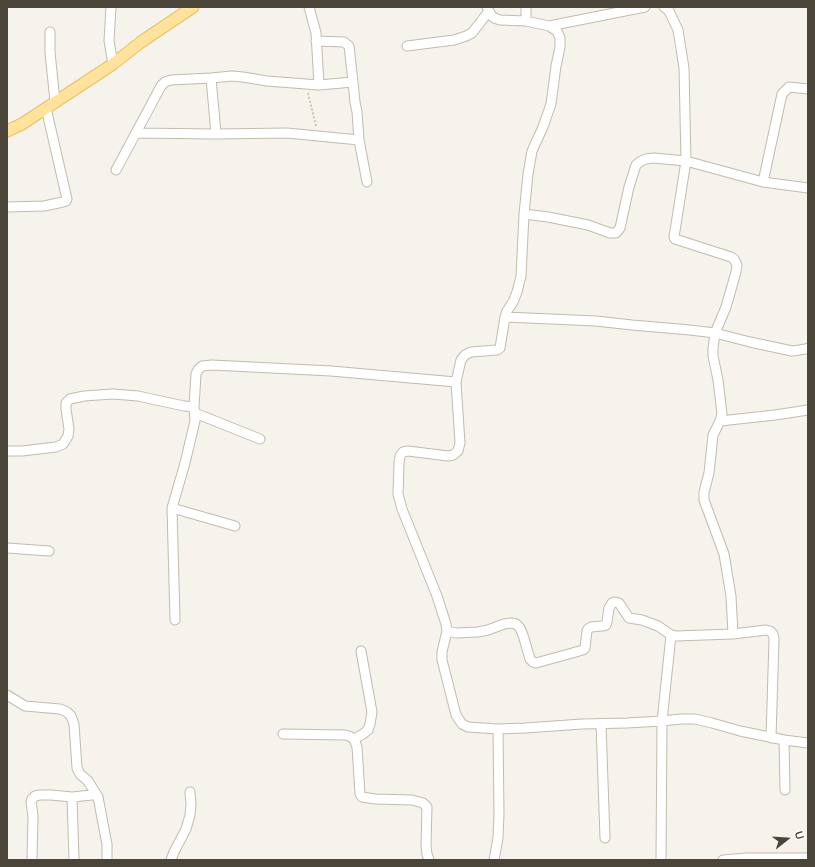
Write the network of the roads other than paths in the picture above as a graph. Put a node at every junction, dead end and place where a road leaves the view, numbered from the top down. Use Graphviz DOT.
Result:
graph roads {
  1 [pos="111,7"];
  2 [pos="193,7"];
  3 [pos="309,7"];
  4 [pos="526,7"];
  5 [pos="645,7"];
  6 [pos="664,7"];
  7 [pos="488,9"];
  8 [pos="612,10"];
  9 [pos="526,21"];
  10 [pos="549,26"];
  11 [pos="50,32"];
  12 [pos="316,41"];
  13 [pos="407,46"];
  14 [pos="113,64"];
  15 [pos="211,78"];
  16 [pos="353,82"];
  17 [pos="319,85"];
  18 [pos="808,89"];
  19 [pos="55,102"];
  20 [pos="46,108"];
  21 [pos="7,131"];
  22 [pos="136,133"];
  23 [pos="216,134"];
  24 [pos="359,140"];
  25 [pos="686,161"];
  26 [pos="116,170"];
  27 [pos="366,182"];
  28 [pos="763,182"];
  29 [pos="808,188"];
  30 [pos="7,206"];
  31 [pos="524,214"];
  32 [pos="505,317"];
  33 [pos="715,333"];
  34 [pos="808,348"];
  35 [pos="456,382"];
  36 [pos="808,405"];
  37 [pos="195,410"];
  38 [pos="808,410"];
  39 [pos="720,421"];
  40 [pos="260,439"];
  41 [pos="7,451"];
  42 [pos="172,508"];
  43 [pos="235,526"];
  44 [pos="7,548"];
  45 [pos="49,551"];
  46 [pos="175,620"];
  47 [pos="447,631"];
  48 [pos="733,634"];
  49 [pos="671,635"];
  50 [pos="361,651"];
  51 [pos="7,695"];
  52 [pos="662,721"];
  53 [pos="600,724"];
  54 [pos="498,729"];
  55 [pos="283,734"];
  56 [pos="771,738"];
  57 [pos="354,739"];
  58 [pos="784,740"];
  59 [pos="808,743"];
  60 [pos="785,790"];
  61 [pos="190,792"];
  62 [pos="96,795"];
  63 [pos="72,797"];
  64 [pos="605,838"];
  65 [pos="808,858"];
  66 [pos="32,860"];
  67 [pos="74,860"];
  68 [pos="107,860"];
  69 [pos="171,860"];
  70 [pos="429,860"];
  71 [pos="494,860"];
  72 [pos="661,860"];
  73 [pos="723,860"];
  1 -- 14 [label="street"];
  2 -- 14 [label="main road"];
  3 -- 12 [label="street"];
  4 -- 9 [label="street"];
  5 -- 8 [label="street"];
  6 -- 25 [label="street"];
  7 -- 9 [label="street"];
  7 -- 13 [label="street"];
  8 -- 10 [label="street"];
  9 -- 10 [label="street"];
  10 -- 31 [label="street"];
  11 -- 19 [label="street"];
  12 -- 16 [label="street"];
  12 -- 17 [label="street"];
  14 -- 19 [label="main road"];
  15 -- 17 [label="street"];
  15 -- 22 [label="street"];
  15 -- 23 [label="street"];
  16 -- 17 [label="street"];
  16 -- 24 [label="street"];
  18 -- 28 [label="street"];
  19 -- 20 [label="main road"];
  20 -- 21 [label="main road"];
  20 -- 30 [label="street"];
  22 -- 23 [label="street"];
  22 -- 26 [label="street"];
  23 -- 24 [label="street"];
  24 -- 27 [label="street"];
  25 -- 28 [label="street"];
  25 -- 31 [label="street"];
  25 -- 33 [label="street"];
  28 -- 29 [label="street"];
  31 -- 32 [label="street"];
  32 -- 33 [label="street"];
  32 -- 35 [label="street"];
  33 -- 34 [label="street"];
  33 -- 39 [label="street"];
  35 -- 37 [label="street"];
  35 -- 47 [label="street"];
  36 -- 38 [label="street"];
  37 -- 40 [label="street"];
  37 -- 41 [label="street"];
  37 -- 42 [label="street"];
  38 -- 39 [label="street"];
  39 -- 48 [label="street"];
  42 -- 43 [label="street"];
  42 -- 46 [label="street"];
  44 -- 45 [label="street"];
  47 -- 49 [label="street"];
  47 -- 54 [label="street"];
  48 -- 49 [label="street"];
  48 -- 56 [label="street"];
  49 -- 52 [label="street"];
  50 -- 57 [label="street"];
  51 -- 62 [label="street"];
  52 -- 53 [label="street"];
  52 -- 56 [label="street"];
  52 -- 72 [label="street"];
  53 -- 54 [label="street"];
  53 -- 64 [label="street"];
  54 -- 71 [label="street"];
  55 -- 57 [label="street"];
  56 -- 58 [label="street"];
  57 -- 70 [label="street"];
  58 -- 59 [label="street"];
  58 -- 60 [label="street"];
  61 -- 69 [label="street"];
  62 -- 63 [label="street"];
  62 -- 68 [label="street"];
  63 -- 66 [label="street"];
  63 -- 67 [label="street"];
  65 -- 73 [label="street"];
}
